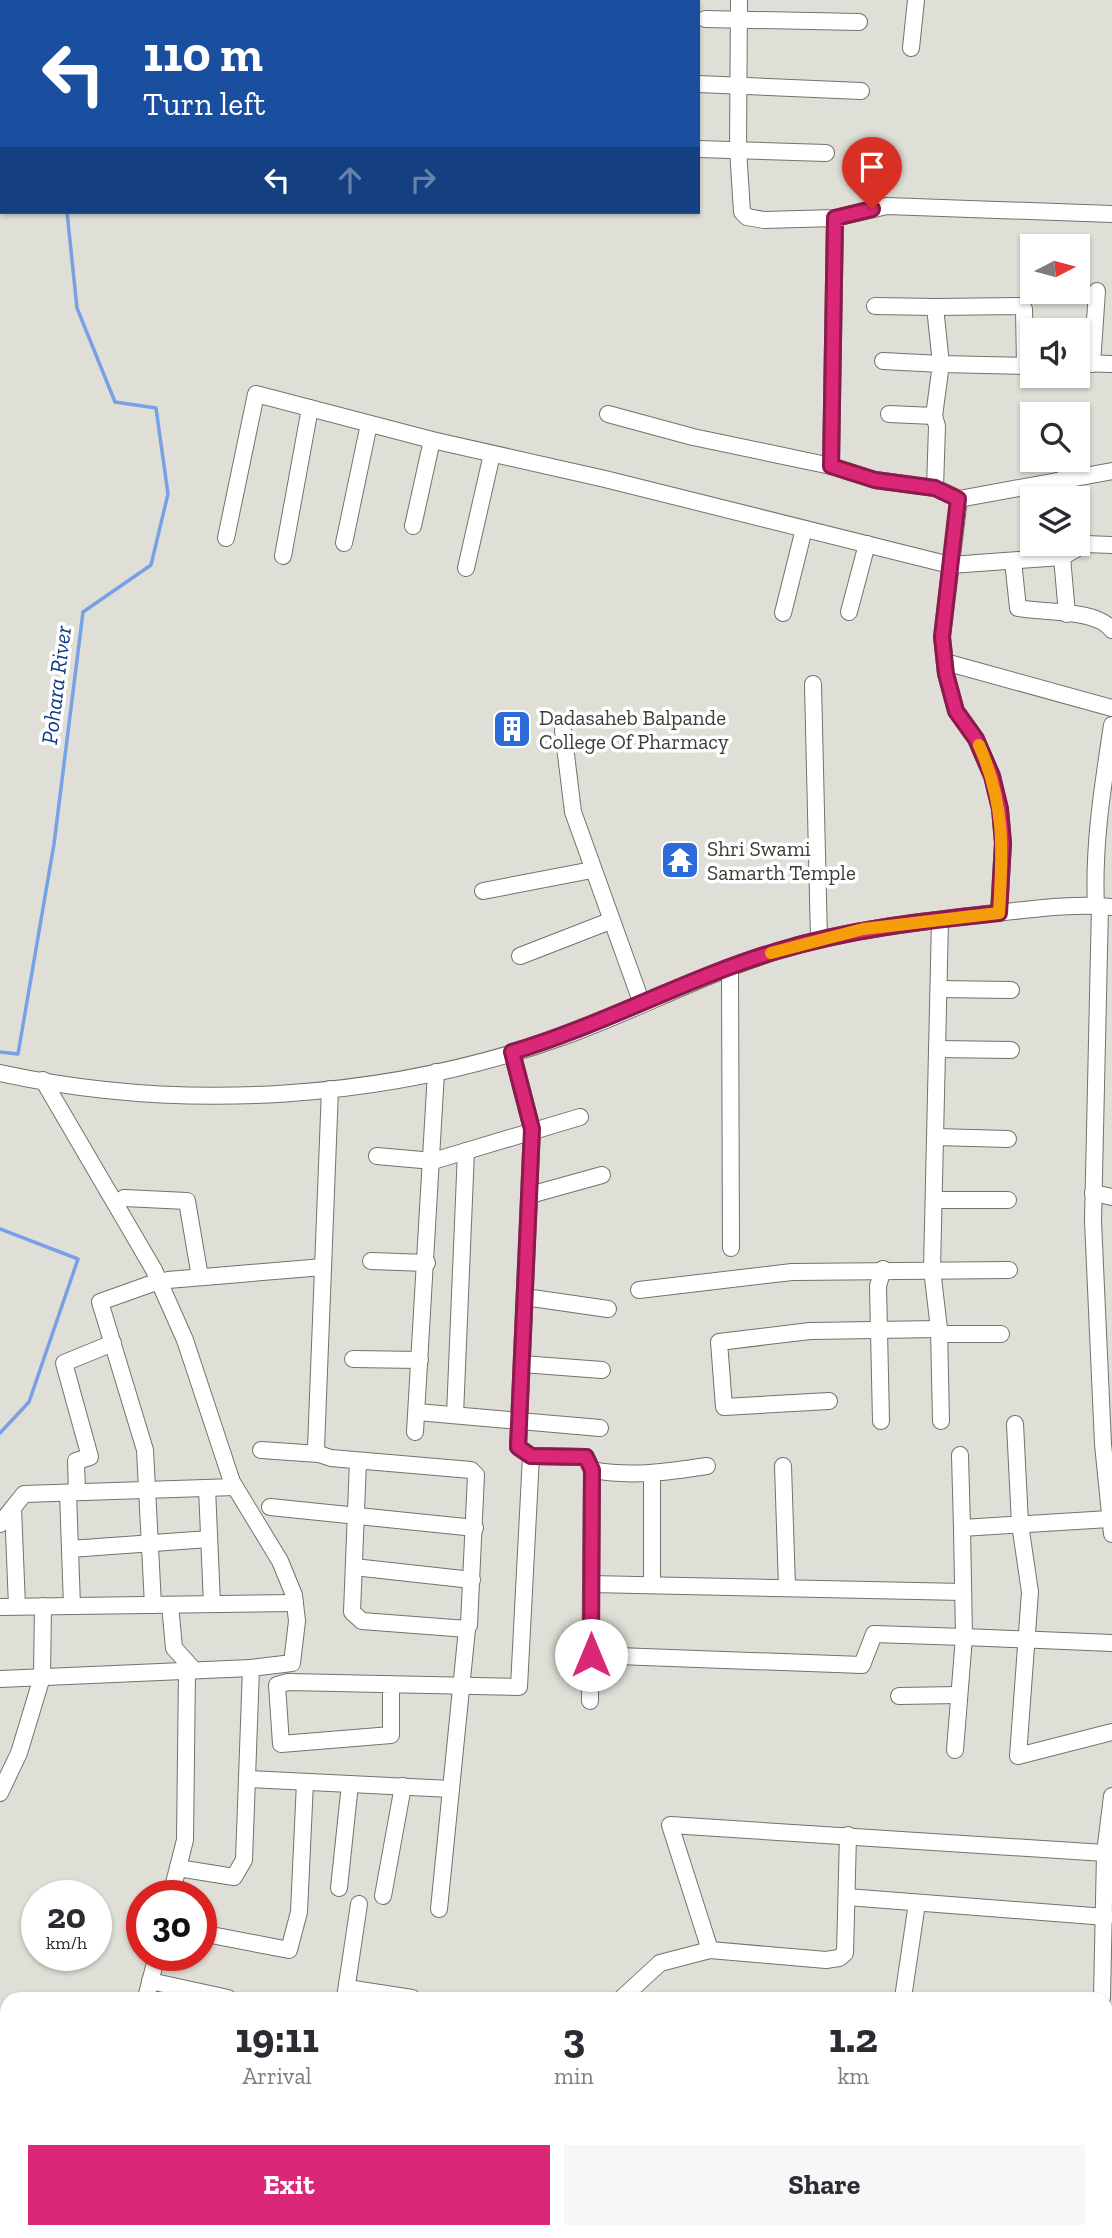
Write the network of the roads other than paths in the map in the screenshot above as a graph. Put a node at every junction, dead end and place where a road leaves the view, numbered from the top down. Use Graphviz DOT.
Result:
graph roads {
  1 [pos="739,0"];
  2 [pos="916,0"];
  3 [pos="705,19"];
  4 [pos="739,20"];
  5 [pos="859,22"];
  6 [pos="911,48"];
  7 [pos="700,84"];
  8 [pos="737,84"];
  9 [pos="861,91"];
  10 [pos="700,149"];
  11 [pos="738,149"];
  12 [pos="826,153"];
  13 [pos="1112,214"];
  14 [pos="835,218"];
  15 [pos="1097,291"];
  16 [pos="875,306"];
  17 [pos="935,307"];
  18 [pos="1025,318"];
  19 [pos="1090,333"];
  20 [pos="883,361"];
  21 [pos="1090,363"];
  22 [pos="942,364"];
  23 [pos="1112,365"];
  24 [pos="1020,366"];
  25 [pos="310,408"];
  26 [pos="608,414"];
  27 [pos="889,414"];
  28 [pos="933,416"];
  29 [pos="369,424"];
  30 [pos="432,440"];
  31 [pos="492,454"];
  32 [pos="831,466"];
  33 [pos="1112,471"];
  34 [pos="1060,480"];
  35 [pos="1061,486"];
  36 [pos="935,488"];
  37 [pos="958,499"];
  38 [pos="413,526"];
  39 [pos="804,529"];
  40 [pos="226,538"];
  41 [pos="344,543"];
  42 [pos="867,544"];
  43 [pos="1090,544"];
  44 [pos="1112,545"];
  45 [pos="283,556"];
  46 [pos="1041,556"];
  47 [pos="1069,556"];
  48 [pos="1013,561"];
  49 [pos="950,565"];
  50 [pos="466,568"];
  51 [pos="849,612"];
  52 [pos="783,613"];
  53 [pos="1067,614"];
  54 [pos="1112,630"];
  55 [pos="945,662"];
  56 [pos="813,684"];
  57 [pos="1112,708"];
  58 [pos="1112,725"];
  59 [pos="563,730"];
  60 [pos="592,870"];
  61 [pos="484,891"];
  62 [pos="1103,907"];
  63 [pos="999,913"];
  64 [pos="940,919"];
  65 [pos="610,921"];
  66 [pos="819,940"];
  67 [pos="520,956"];
  68 [pos="730,969"];
  69 [pos="939,989"];
  70 [pos="1011,990"];
  71 [pos="642,1004"];
  72 [pos="937,1049"];
  73 [pos="1011,1050"];
  74 [pos="512,1052"];
  75 [pos="436,1072"];
  76 [pos="0,1073"];
  77 [pos="43,1080"];
  78 [pos="330,1089"];
  79 [pos="579,1117"];
  80 [pos="532,1132"];
  81 [pos="936,1138"];
  82 [pos="1008,1139"];
  83 [pos="466,1151"];
  84 [pos="377,1156"];
  85 [pos="433,1161"];
  86 [pos="602,1175"];
  87 [pos="1093,1193"];
  88 [pos="530,1195"];
  89 [pos="1112,1197"];
  90 [pos="124,1198"];
  91 [pos="934,1200"];
  92 [pos="1007,1200"];
  93 [pos="731,1248"];
  94 [pos="371,1261"];
  95 [pos="426,1263"];
  96 [pos="324,1267"];
  97 [pos="883,1269"];
  98 [pos="932,1269"];
  99 [pos="1009,1270"];
  100 [pos="200,1277"];
  101 [pos="163,1281"];
  102 [pos="639,1290"];
  103 [pos="525,1297"];
  104 [pos="608,1309"];
  105 [pos="1104,1316"];
  106 [pos="878,1330"];
  107 [pos="939,1332"];
  108 [pos="1001,1334"];
  109 [pos="113,1343"];
  110 [pos="354,1359"];
  111 [pos="420,1360"];
  112 [pos="522,1364"];
  113 [pos="602,1370"];
  114 [pos="1106,1386"];
  115 [pos="830,1401"];
  116 [pos="417,1412"];
  117 [pos="455,1415"];
  118 [pos="519,1420"];
  119 [pos="941,1420"];
  120 [pos="881,1421"];
  121 [pos="1015,1424"];
  122 [pos="600,1428"];
  123 [pos="415,1433"];
  124 [pos="261,1450"];
  125 [pos="319,1454"];
  126 [pos="960,1455"];
  127 [pos="531,1456"];
  128 [pos="358,1461"];
  129 [pos="707,1466"];
  130 [pos="783,1466"];
  131 [pos="592,1470"];
  132 [pos="652,1473"];
  133 [pos="235,1487"];
  134 [pos="207,1488"];
  135 [pos="148,1490"];
  136 [pos="72,1492"];
  137 [pos="270,1507"];
  138 [pos="13,1508"];
  139 [pos="356,1514"];
  140 [pos="0,1524"];
  141 [pos="1020,1524"];
  142 [pos="1111,1527"];
  143 [pos="475,1528"];
  144 [pos="962,1528"];
  145 [pos="209,1539"];
  146 [pos="150,1544"];
  147 [pos="70,1549"];
  148 [pos="354,1567"];
  149 [pos="472,1580"];
  150 [pos="591,1584"];
  151 [pos="652,1585"];
  152 [pos="788,1587"];
  153 [pos="963,1592"];
  154 [pos="295,1603"];
  155 [pos="212,1604"];
  156 [pos="153,1605"];
  157 [pos="170,1605"];
  158 [pos="17,1606"];
  159 [pos="43,1606"];
  160 [pos="72,1606"];
  161 [pos="0,1607"];
  162 [pos="467,1629"];
  163 [pos="964,1637"];
  164 [pos="1026,1639"];
  165 [pos="1112,1643"];
  166 [pos="591,1655"];
  167 [pos="292,1663"];
  168 [pos="251,1668"];
  169 [pos="190,1670"];
  170 [pos="43,1677"];
  171 [pos="0,1679"];
  172 [pos="288,1682"];
  173 [pos="391,1684"];
  174 [pos="461,1686"];
  175 [pos="960,1695"];
  176 [pos="899,1696"];
  177 [pos="590,1701"];
  178 [pos="1112,1732"];
  179 [pos="955,1750"];
  180 [pos="247,1779"];
  181 [pos="305,1782"];
  182 [pos="350,1784"];
  183 [pos="403,1786"];
  184 [pos="451,1789"];
  185 [pos="0,1793"];
  186 [pos="1112,1796"];
  187 [pos="848,1835"];
  188 [pos="1105,1853"];
  189 [pos="178,1868"];
  190 [pos="1109,1873"];
  191 [pos="175,1880"];
  192 [pos="339,1888"];
  193 [pos="383,1896"];
  194 [pos="847,1897"];
  195 [pos="917,1903"];
  196 [pos="359,1905"];
  197 [pos="439,1909"];
  198 [pos="1106,1917"];
  199 [pos="217,1936"];
  200 [pos="710,1950"];
  201 [pos="153,1971"];
  202 [pos="150,1981"];
  203 [pos="147,1992"];
  204 [pos="193,1992"];
  205 [pos="346,1992"];
  206 [pos="629,1992"];
  207 [pos="903,1992"];
  208 [pos="1102,1992"];
  1 -- 4 [label="street"];
  2 -- 6 [label="street"];
  3 -- 4 [label="street"];
  4 -- 5 [label="street"];
  4 -- 8 [label="street"];
  7 -- 8 [label="street"];
  8 -- 9 [label="street"];
  8 -- 11 [label="street"];
  10 -- 11 [label="street"];
  11 -- 12 [label="street"];
  11 -- 14 [label="street"];
  13 -- 14 [label="street"];
  14 -- 32 [label="street"];
  15 -- 19 [label="street"];
  16 -- 17 [label="street"];
  17 -- 18 [label="street"];
  17 -- 22 [label="street"];
  20 -- 22 [label="street"];
  21 -- 23 [label="street"];
  22 -- 24 [label="street"];
  22 -- 28 [label="street"];
  25 -- 29 [label="street"];
  25 -- 40 [label="street"];
  25 -- 45 [label="street"];
  26 -- 32 [label="street"];
  27 -- 28 [label="street"];
  28 -- 36 [label="street"];
  29 -- 30 [label="street"];
  29 -- 41 [label="street"];
  30 -- 31 [label="street"];
  30 -- 38 [label="street"];
  31 -- 39 [label="street"];
  31 -- 50 [label="street"];
  32 -- 36 [label="street"];
  33 -- 34 [label="street"];
  34 -- 35 [label="street"];
  34 -- 37 [label="street"];
  36 -- 37 [label="street"];
  37 -- 49 [label="street"];
  39 -- 42 [label="street"];
  39 -- 52 [label="street"];
  42 -- 49 [label="street"];
  42 -- 51 [label="street"];
  43 -- 44 [label="street"];
  46 -- 48 [label="street"];
  47 -- 53 [label="street"];
  48 -- 49 [label="street"];
  48 -- 53 [label="street"];
  49 -- 55 [label="street"];
  53 -- 54 [label="street"];
  55 -- 57 [label="street"];
  55 -- 63 [label="street"];
  56 -- 66 [label="street"];
  58 -- 62 [label="street"];
  59 -- 60 [label="street"];
  60 -- 61 [label="street"];
  60 -- 65 [label="street"];
  62 -- 63 [label="street"];
  62 -- 87 [label="street"];
  63 -- 64 [label="street"];
  64 -- 66 [label="street"];
  64 -- 69 [label="street"];
  65 -- 67 [label="street"];
  65 -- 71 [label="street"];
  66 -- 68 [label="street"];
  68 -- 71 [label="street"];
  68 -- 93 [label="street"];
  69 -- 70 [label="street"];
  69 -- 72 [label="street"];
  71 -- 74 [label="street"];
  72 -- 73 [label="street"];
  72 -- 81 [label="street"];
  74 -- 75 [label="street"];
  74 -- 80 [label="street"];
  75 -- 78 [label="street"];
  75 -- 85 [label="street"];
  76 -- 77 [label="street"];
  77 -- 78 [label="street"];
  77 -- 101 [label="street"];
  78 -- 96 [label="street"];
  79 -- 80 [label="street"];
  80 -- 83 [label="street"];
  80 -- 88 [label="street"];
  81 -- 82 [label="street"];
  81 -- 91 [label="street"];
  83 -- 85 [label="street"];
  83 -- 117 [label="street"];
  84 -- 85 [label="street"];
  85 -- 95 [label="street"];
  86 -- 88 [label="street"];
  87 -- 89 [label="street"];
  87 -- 105 [label="street"];
  88 -- 103 [label="street"];
  90 -- 100 [label="street"];
  91 -- 92 [label="street"];
  91 -- 98 [label="street"];
  94 -- 95 [label="street"];
  95 -- 111 [label="street"];
  96 -- 100 [label="street"];
  96 -- 125 [label="street"];
  97 -- 98 [label="street"];
  97 -- 102 [label="street"];
  97 -- 106 [label="street"];
  98 -- 99 [label="street"];
  98 -- 107 [label="street"];
  100 -- 101 [label="street"];
  101 -- 109 [label="street"];
  101 -- 133 [label="street"];
  103 -- 104 [label="street"];
  103 -- 112 [label="street"];
  105 -- 114 [label="street"];
  106 -- 107 [label="street"];
  106 -- 115 [label="street"];
  106 -- 120 [label="street"];
  107 -- 108 [label="street"];
  107 -- 119 [label="street"];
  109 -- 135 [label="street"];
  109 -- 136 [label="street"];
  110 -- 111 [label="street"];
  111 -- 116 [label="street"];
  112 -- 113 [label="street"];
  112 -- 118 [label="street"];
  114 -- 142 [label="street"];
  116 -- 117 [label="street"];
  116 -- 123 [label="street"];
  117 -- 118 [label="street"];
  118 -- 122 [label="street"];
  118 -- 127 [label="street"];
  121 -- 141 [label="street"];
  124 -- 125 [label="street"];
  125 -- 128 [label="street"];
  126 -- 144 [label="street"];
  127 -- 131 [label="street"];
  127 -- 174 [label="street"];
  128 -- 139 [label="street"];
  128 -- 143 [label="street"];
  129 -- 132 [label="street"];
  130 -- 152 [label="street"];
  131 -- 132 [label="street"];
  131 -- 150 [label="street"];
  132 -- 151 [label="street"];
  133 -- 134 [label="street"];
  133 -- 154 [label="street"];
  134 -- 135 [label="street"];
  134 -- 145 [label="street"];
  135 -- 136 [label="street"];
  135 -- 146 [label="street"];
  136 -- 138 [label="street"];
  136 -- 147 [label="street"];
  137 -- 139 [label="street"];
  138 -- 140 [label="street"];
  138 -- 158 [label="street"];
  139 -- 143 [label="street"];
  139 -- 148 [label="street"];
  141 -- 142 [label="street"];
  141 -- 144 [label="street"];
  141 -- 164 [label="street"];
  143 -- 149 [label="street"];
  144 -- 153 [label="street"];
  145 -- 146 [label="street"];
  145 -- 155 [label="street"];
  146 -- 147 [label="street"];
  146 -- 156 [label="street"];
  147 -- 160 [label="street"];
  148 -- 149 [label="street"];
  148 -- 162 [label="street"];
  149 -- 162 [label="street"];
  150 -- 151 [label="street"];
  150 -- 166 [label="street"];
  151 -- 152 [label="street"];
  152 -- 153 [label="street"];
  153 -- 163 [label="street"];
  154 -- 155 [label="street"];
  154 -- 167 [label="street"];
  155 -- 157 [label="street"];
  156 -- 157 [label="street"];
  156 -- 160 [label="street"];
  157 -- 169 [label="street"];
  158 -- 159 [label="street"];
  158 -- 161 [label="street"];
  159 -- 160 [label="street"];
  159 -- 170 [label="street"];
  162 -- 174 [label="street"];
  163 -- 164 [label="street"];
  163 -- 166 [label="street"];
  163 -- 175 [label="street"];
  164 -- 165 [label="street"];
  164 -- 178 [label="street"];
  166 -- 177 [label="street"];
  167 -- 168 [label="street"];
  167 -- 172 [label="street"];
  168 -- 169 [label="street"];
  168 -- 180 [label="street"];
  169 -- 170 [label="street"];
  169 -- 189 [label="street"];
  170 -- 171 [label="street"];
  170 -- 185 [label="street"];
  172 -- 173 [label="street"];
  172 -- 173 [label="street"];
  173 -- 174 [label="street"];
  174 -- 184 [label="street"];
  175 -- 176 [label="street"];
  175 -- 179 [label="street"];
  180 -- 181 [label="street"];
  180 -- 189 [label="street"];
  181 -- 182 [label="street"];
  181 -- 199 [label="street"];
  182 -- 183 [label="street"];
  182 -- 192 [label="street"];
  183 -- 184 [label="street"];
  183 -- 193 [label="street"];
  184 -- 197 [label="street"];
  186 -- 188 [label="street"];
  187 -- 188 [label="street"];
  187 -- 194 [label="street"];
  187 -- 200 [label="street"];
  188 -- 190 [label="street"];
  189 -- 191 [label="street"];
  190 -- 198 [label="street"];
  194 -- 195 [label="street"];
  194 -- 200 [label="street"];
  195 -- 198 [label="street"];
  195 -- 207 [label="street"];
  196 -- 205 [label="street"];
  198 -- 208 [label="street"];
  200 -- 206 [label="street"];
  201 -- 202 [label="street"];
  202 -- 203 [label="street"];
  202 -- 204 [label="street"];
}
